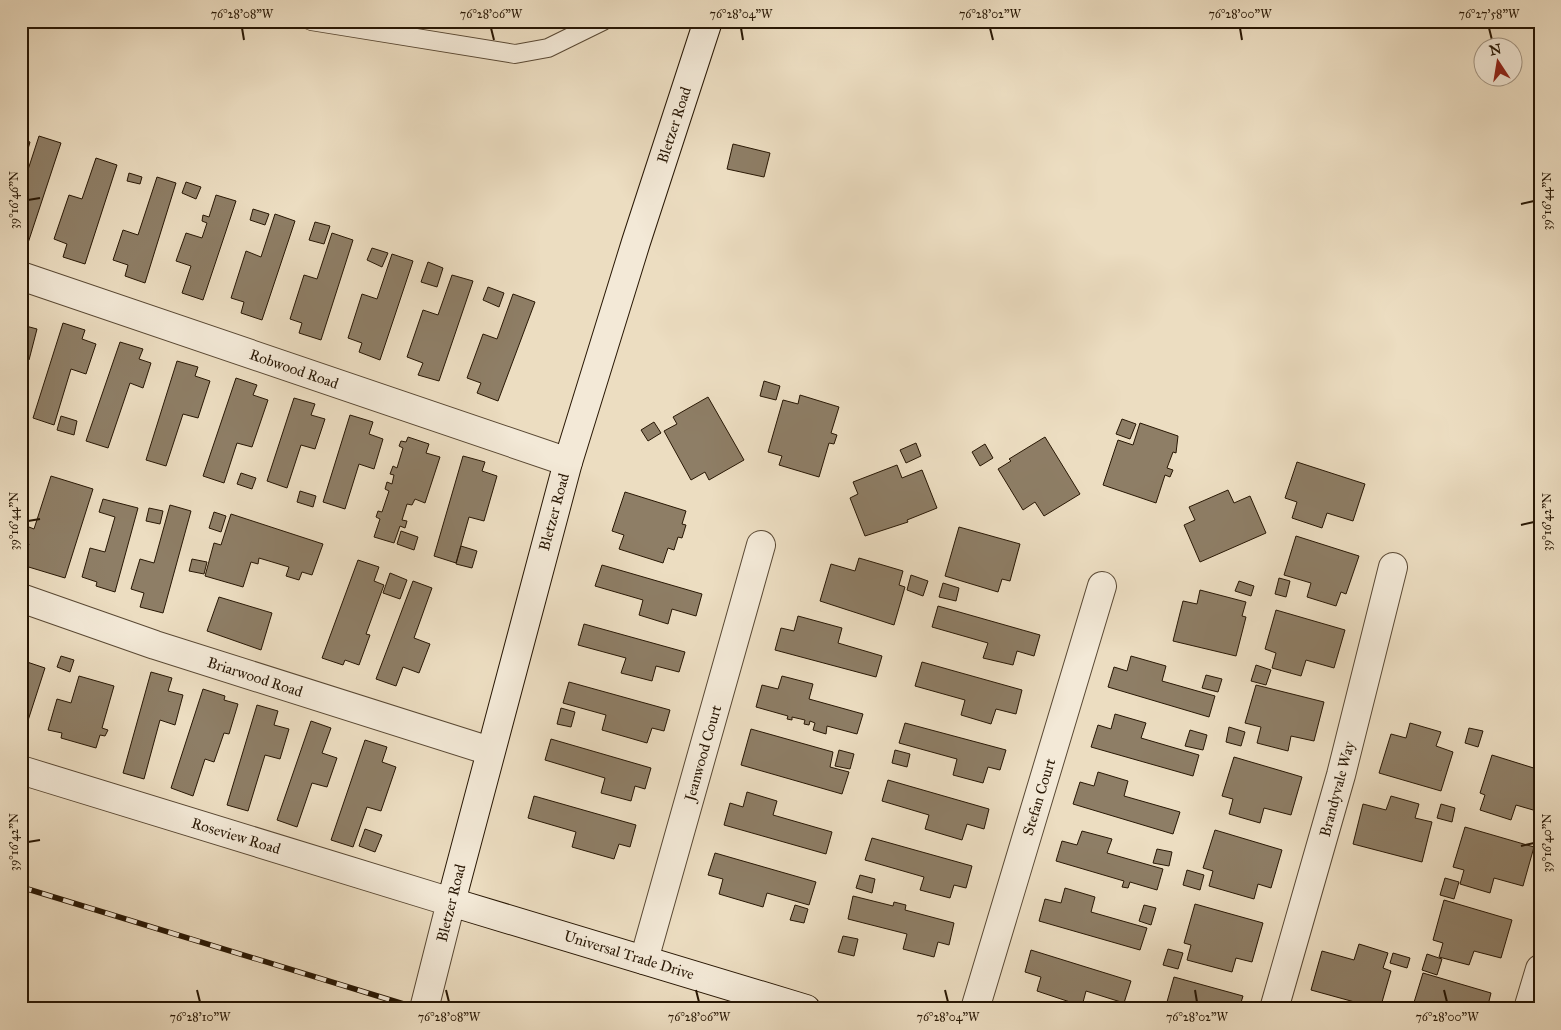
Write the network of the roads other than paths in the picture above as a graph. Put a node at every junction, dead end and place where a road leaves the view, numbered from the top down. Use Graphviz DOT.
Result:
graph roads {
  1 [pos="311,21"];
  2 [pos="603,21"];
  3 [pos="708,21"];
  4 [pos="21,276"];
  5 [pos="568,462"];
  6 [pos="761,545"];
  7 [pos="1393,567"];
  8 [pos="1102,586"];
  9 [pos="21,598"];
  10 [pos="490,751"];
  11 [pos="21,770"];
  12 [pos="451,902"];
  13 [pos="644,960"];
  14 [pos="1540,969"];
  15 [pos="424,1009"];
  16 [pos="806,1009"];
  17 [pos="975,1009"];
  18 [pos="1274,1009"];
  19 [pos="1528,1009"];
  1 -- 2 [label="lane"];
  3 -- 5 [label="street, Bletzer Road"];
  4 -- 5 [label="street, Robwood Road"];
  5 -- 10 [label="street, Bletzer Road"];
  6 -- 13 [label="street, Jeanwood Court"];
  7 -- 18 [label="street, Brandyvale Way"];
  8 -- 17 [label="street, Stefan Court"];
  9 -- 10 [label="street, Briarwood Road"];
  10 -- 12 [label="street, Bletzer Road"];
  11 -- 12 [label="street, Roseview Road"];
  12 -- 13 [label="street, Universal Trade Drive"];
  12 -- 15 [label="street, Bletzer Road"];
  13 -- 16 [label="street, Universal Trade Drive"];
  14 -- 19 [label="street"];
}
